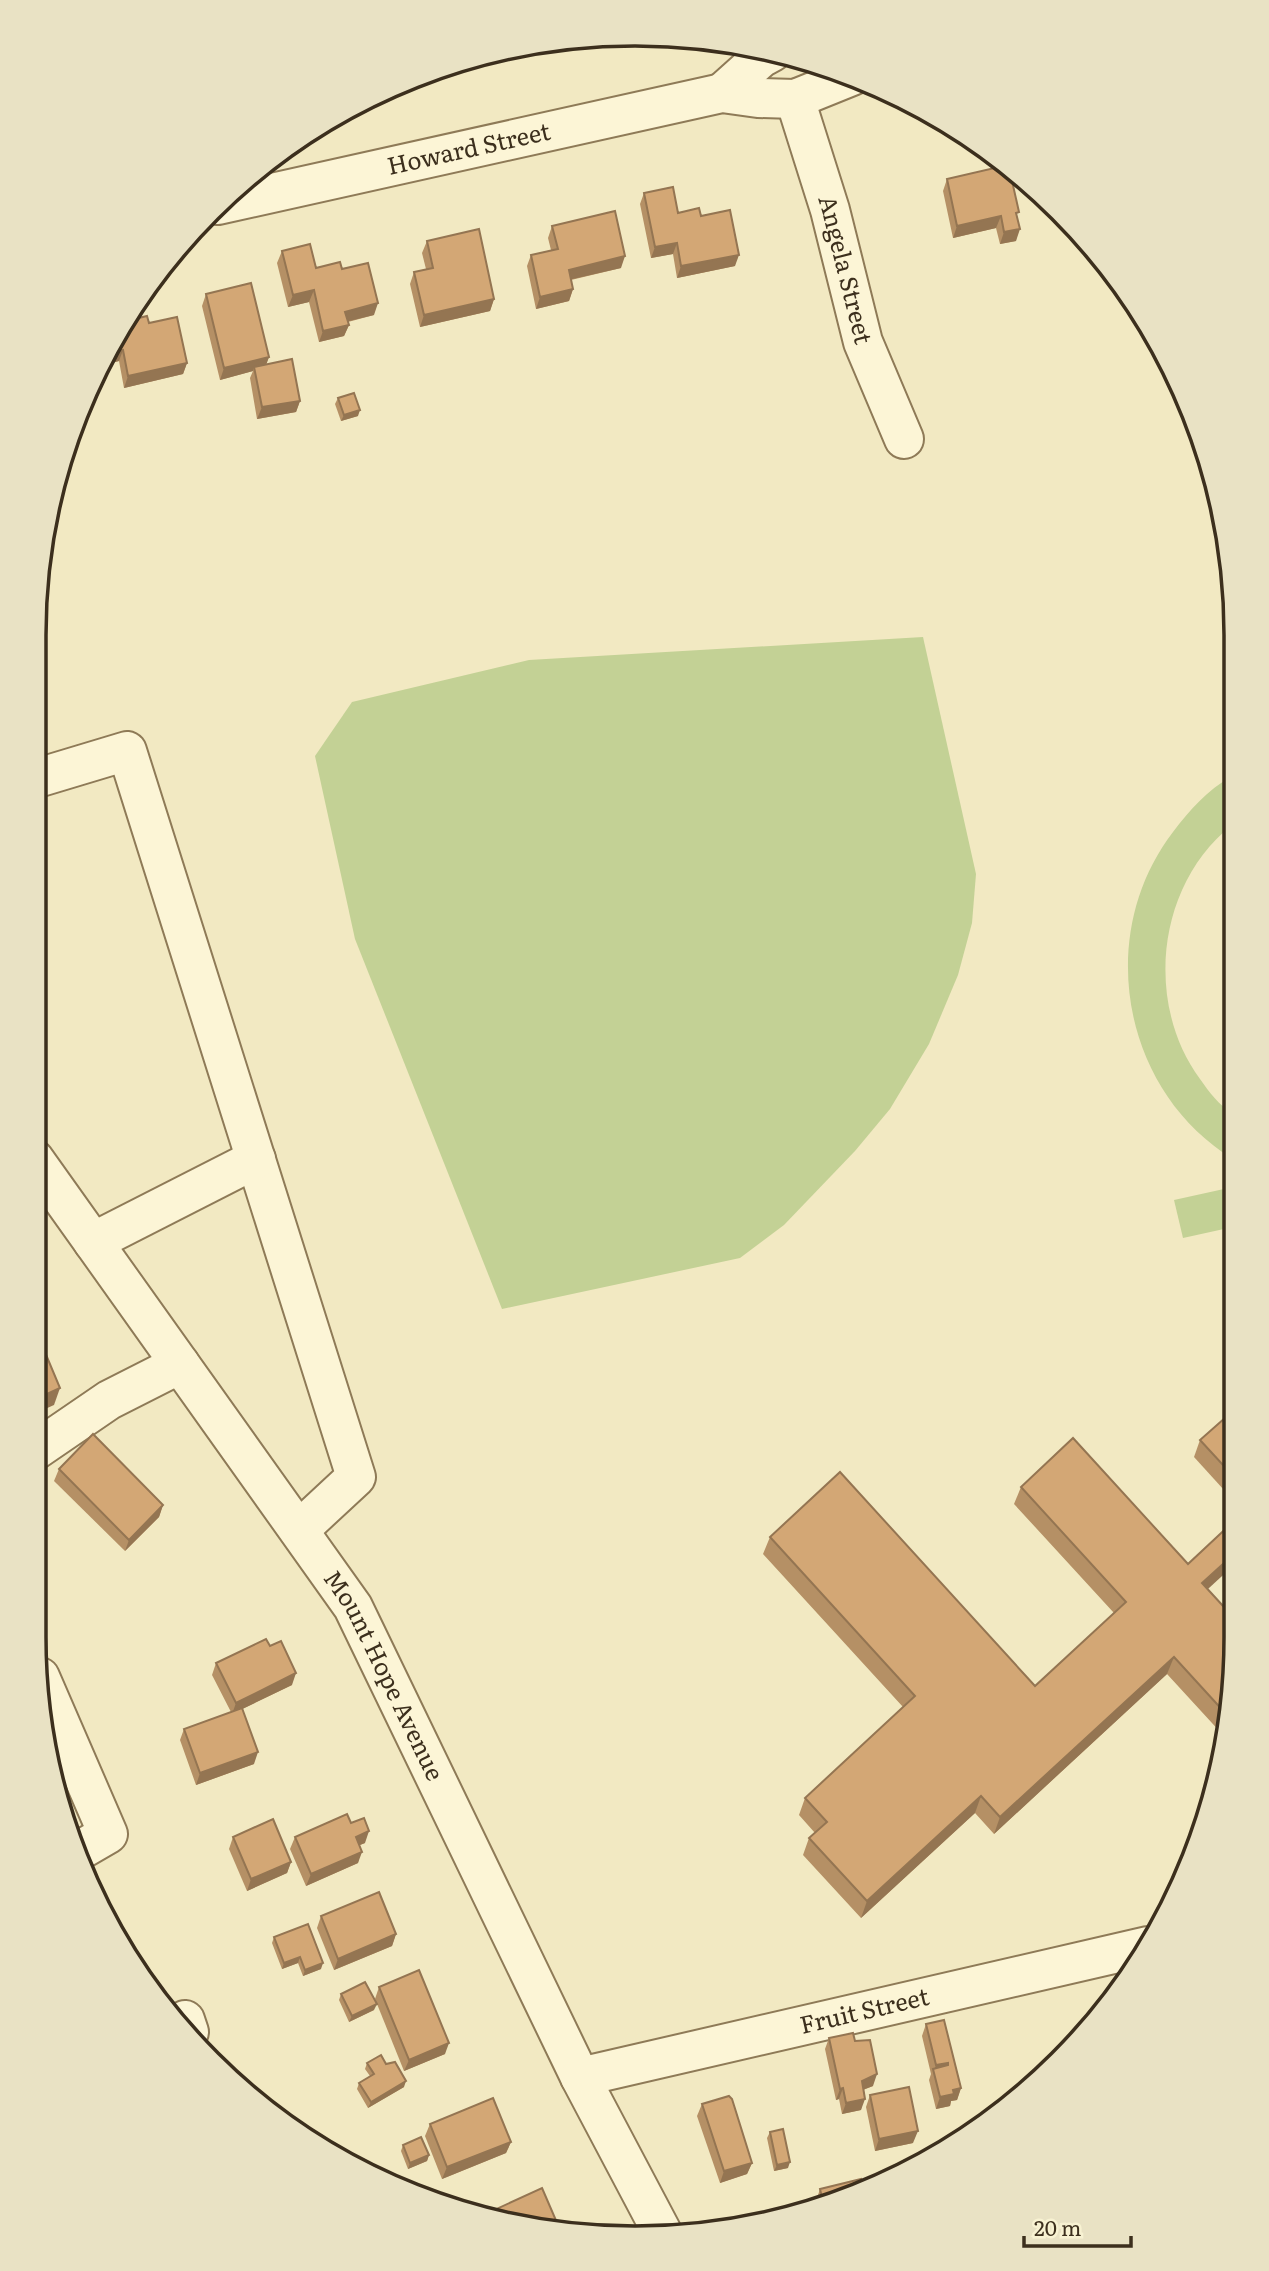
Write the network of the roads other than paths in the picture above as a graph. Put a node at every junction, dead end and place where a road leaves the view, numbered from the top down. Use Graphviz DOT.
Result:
graph roads {
  1 [pos="759,59"];
  2 [pos="837,82"];
  3 [pos="722,93"];
  4 [pos="795,99"];
  5 [pos="236,201"];
  6 [pos="904,439"];
  7 [pos="46,775"];
  8 [pos="256,1159"];
  9 [pos="46,1176"];
  10 [pos="93,1242"];
  11 [pos="180,1364"];
  12 [pos="46,1443"];
  13 [pos="299,1530"];
  14 [pos="50,1699"];
  15 [pos="85,1847"];
  16 [pos="1133,1949"];
  17 [pos="580,2077"];
  18 [pos="658,2225"];
  1 -- 3 [label="street, Howard Street"];
  2 -- 4 [label="street, Howard Street"];
  3 -- 4 [label="street, Howard Street"];
  3 -- 5 [label="street, Howard Street"];
  4 -- 6 [label="street, Angela Street"];
  7 -- 8 [label="street"];
  8 -- 10 [label="street"];
  8 -- 13 [label="street"];
  9 -- 10 [label="street, Mount Hope Avenue"];
  10 -- 11 [label="street, Mount Hope Avenue"];
  11 -- 12 [label="street"];
  11 -- 13 [label="street, Mount Hope Avenue"];
  13 -- 17 [label="street, Mount Hope Avenue"];
  14 -- 15 [label="street"];
  16 -- 17 [label="street, Fruit Street"];
  17 -- 18 [label="street, Mount Hope Avenue"];
}
